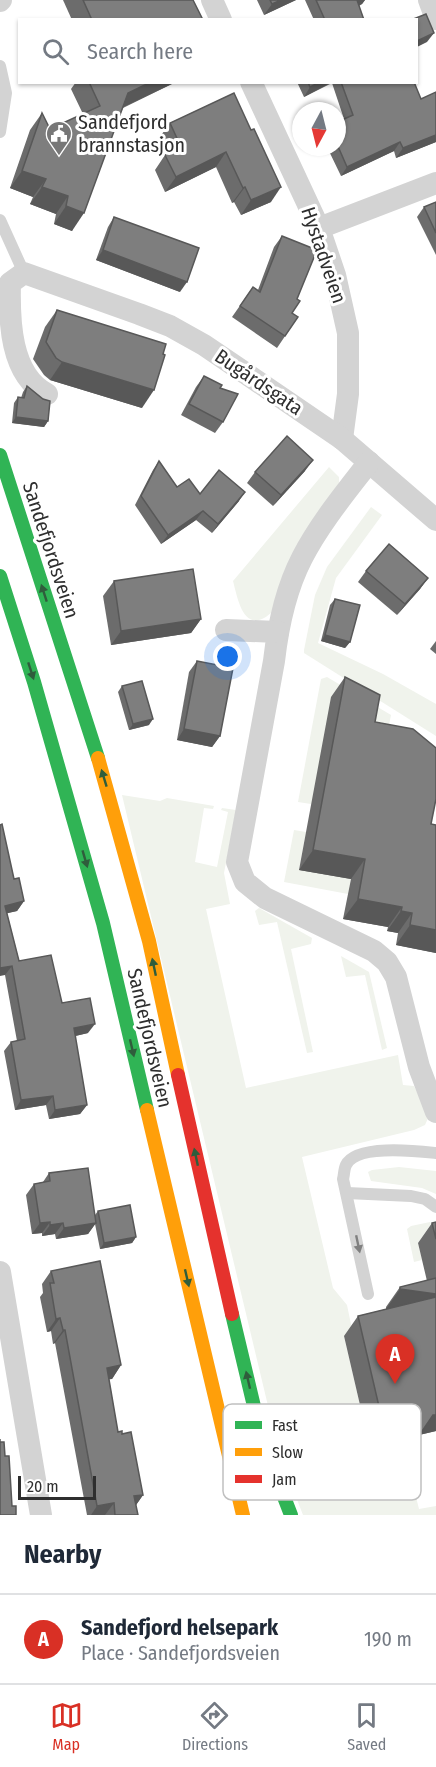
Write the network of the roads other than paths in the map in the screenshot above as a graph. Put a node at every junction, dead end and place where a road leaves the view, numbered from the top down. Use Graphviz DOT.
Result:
graph roads {
  1 [pos="212,0"];
  2 [pos="429,0"];
  3 [pos="220,18"];
  4 [pos="436,19"];
  5 [pos="0,66"];
  6 [pos="252,84"];
  7 [pos="0,132"];
  8 [pos="436,183"];
  9 [pos="0,220"];
  10 [pos="319,228"];
  11 [pos="24,273"];
  12 [pos="47,394"];
  13 [pos="342,439"];
  14 [pos="0,455"];
  15 [pos="369,462"];
  16 [pos="436,520"];
  17 [pos="0,576"];
  18 [pos="226,630"];
  19 [pos="278,632"];
  20 [pos="436,1112"];
  21 [pos="436,1153"];
  22 [pos="347,1193"];
  23 [pos="436,1207"];
  24 [pos="0,1273"];
  25 [pos="368,1294"];
  26 [pos="253,1404"];
  27 [pos="223,1430"];
  28 [pos="239,1500"];
  29 [pos="285,1500"];
  30 [pos="40,1515"];
  31 [pos="243,1515"];
  32 [pos="291,1515"];
  1 -- 3 [label="street"];
  2 -- 4 [label="street"];
  5 -- 7 [label="lane"];
  6 -- 10 [label="street, Hystadveien"];
  8 -- 10 [label="street"];
  9 -- 11 [label="lane"];
  10 -- 13 [label="street, Hystadveien"];
  11 -- 12 [label="street"];
  11 -- 13 [label="street, Bugårdsgata"];
  13 -- 15 [label="street, Bugårdsgata"];
  26 -- 14 [label="main road, Sandefjordsveien, one-way"];
  15 -- 16 [label="street, Bugårdsgata"];
  15 -- 19 [label="street"];
  17 -- 27 [label="main road, Sandefjordsveien, one-way"];
  18 -- 19 [label="street"];
  19 -- 20 [label="street"];
  21 -- 22 [label="lane"];
  22 -- 23 [label="lane"];
  22 -- 25 [label="lane, one-way"];
  24 -- 30 [label="street"];
  28 -- 31 [label="main road, Sandefjordsveien, one-way"];
  32 -- 29 [label="main road, Sandefjordsveien, one-way"];
}
